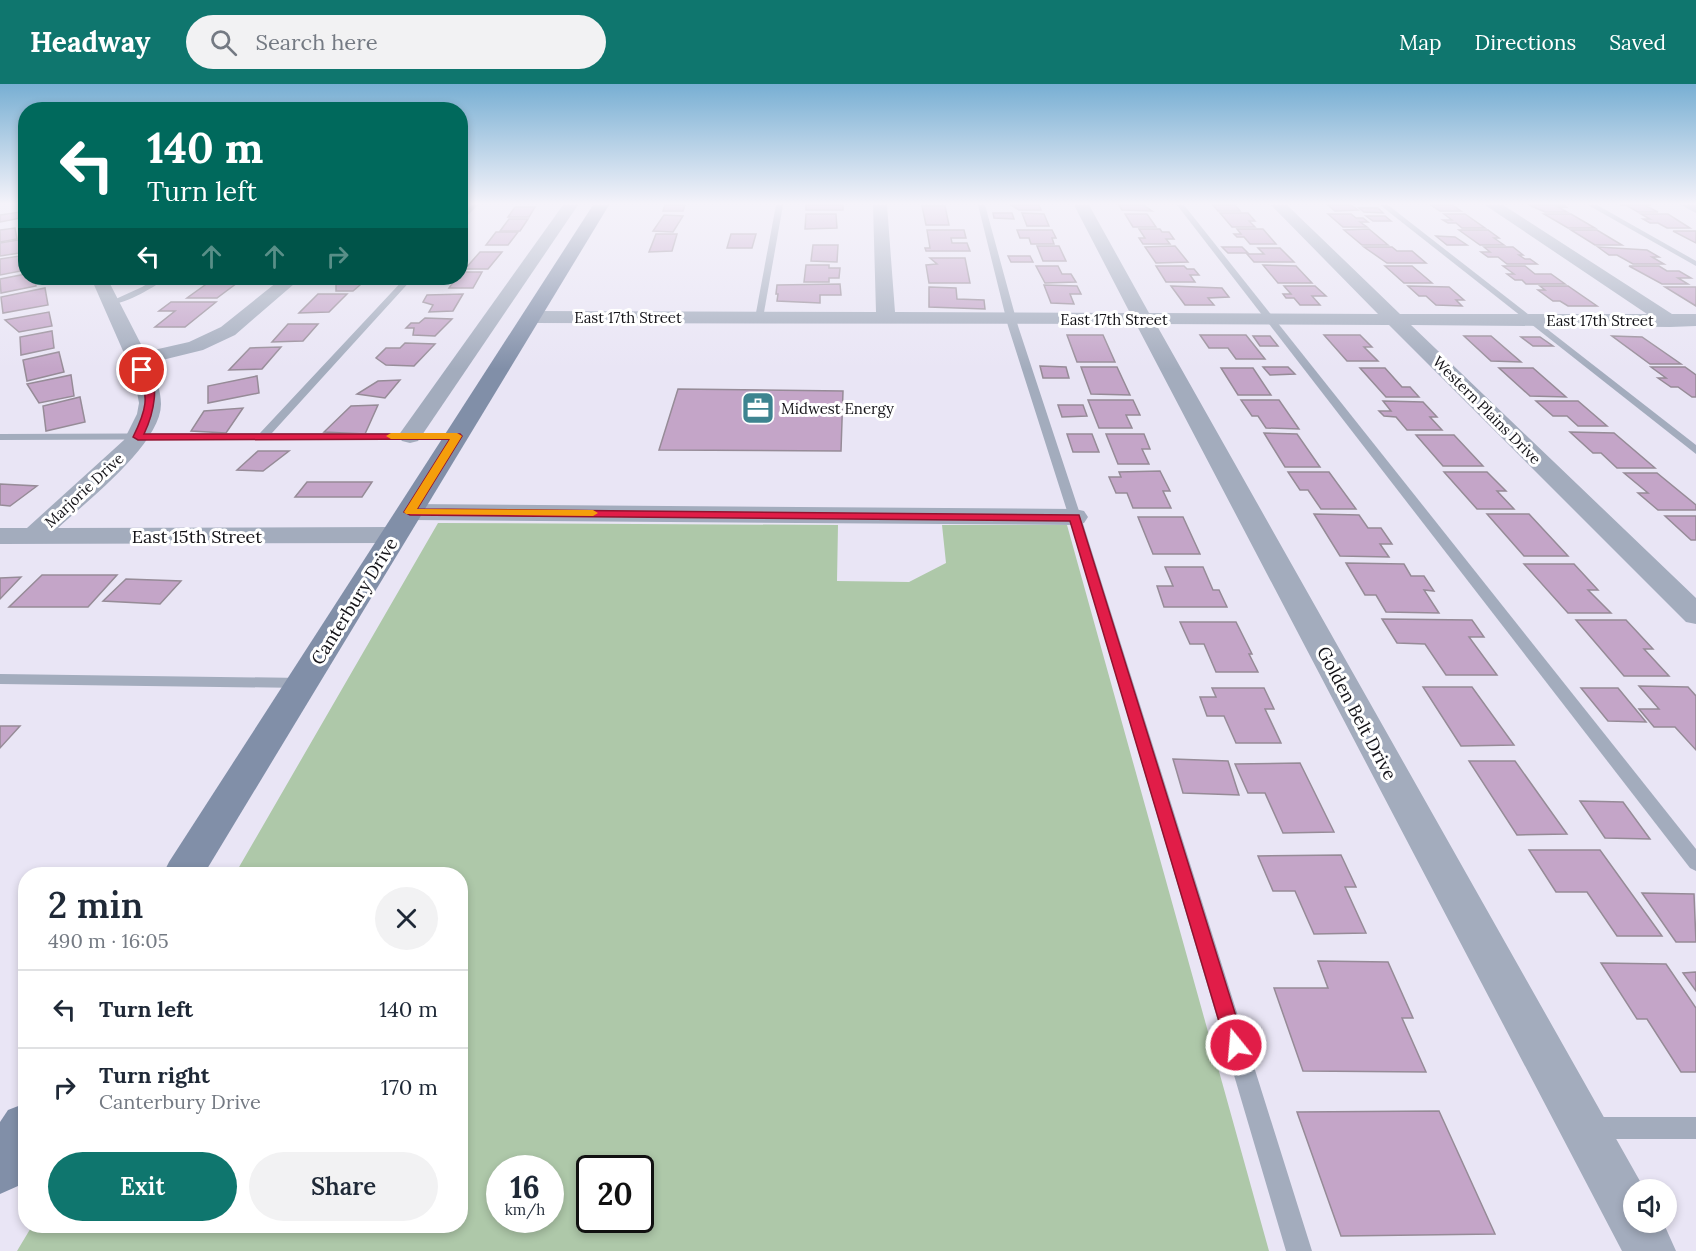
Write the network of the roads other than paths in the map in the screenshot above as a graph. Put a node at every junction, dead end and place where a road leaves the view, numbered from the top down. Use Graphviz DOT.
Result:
graph roads {
  1 [pos="533,259"];
  2 [pos="567,259"];
  3 [pos="770,259"];
  4 [pos="883,259"];
  5 [pos="995,259"];
  6 [pos="1111,259"];
  7 [pos="1223,259"];
  8 [pos="1333,259"];
  9 [pos="1453,259"];
  10 [pos="1576,259"];
  11 [pos="102,285"];
  12 [pos="151,285"];
  13 [pos="284,285"];
  14 [pos="403,285"];
  15 [pos="111,303"];
  16 [pos="531,317"];
  17 [pos="759,318"];
  18 [pos="886,318"];
  19 [pos="1011,318"];
  20 [pos="1144,319"];
  21 [pos="1271,319"];
  22 [pos="1395,320"];
  23 [pos="1530,320"];
  24 [pos="1669,320"];
  25 [pos="1696,320"];
  26 [pos="1696,338"];
  27 [pos="138,360"];
  28 [pos="263,436"];
  29 [pos="410,436"];
  30 [pos="457,436"];
  31 [pos="0,437"];
  32 [pos="138,437"];
  33 [pos="1696,451"];
  34 [pos="410,512"];
  35 [pos="1075,518"];
  36 [pos="395,535"];
  37 [pos="0,536"];
  38 [pos="34,536"];
  39 [pos="1696,615"];
  40 [pos="0,680"];
  41 [pos="303,683"];
  42 [pos="1696,863"];
  43 [pos="187,867"];
  44 [pos="1582,1128"];
  45 [pos="1696,1128"];
  46 [pos="18,1140"];
  47 [pos="0,1168"];
  48 [pos="1623,1202"];
  49 [pos="1640,1233"];
  50 [pos="1299,1251"];
  51 [pos="1650,1251"];
  1 -- 29 [label="street"];
  2 -- 16 [label="main road, Canterbury Drive"];
  3 -- 17 [label="lane"];
  4 -- 18 [label="street"];
  5 -- 19 [label="lane"];
  6 -- 20 [label="street, Golden Belt Drive"];
  7 -- 21 [label="lane"];
  8 -- 22 [label="street, Western Plains Drive"];
  9 -- 23 [label="lane"];
  10 -- 24 [label="street"];
  11 -- 15 [label="street, Marjorie Drive"];
  12 -- 15 [label="lane"];
  13 -- 27 [label="street"];
  14 -- 28 [label="lane"];
  15 -- 27 [label="street, Marjorie Drive"];
  16 -- 17 [label="street, East 17th Street"];
  16 -- 30 [label="main road, Canterbury Drive"];
  17 -- 18 [label="street, East 17th Street"];
  18 -- 19 [label="street, East 17th Street"];
  19 -- 20 [label="street, East 17th Street"];
  19 -- 35 [label="lane"];
  20 -- 21 [label="street, East 17th Street"];
  20 -- 44 [label="street, Golden Belt Drive"];
  21 -- 22 [label="street, East 17th Street"];
  21 -- 42 [label="lane"];
  22 -- 23 [label="street, East 17th Street"];
  22 -- 39 [label="street, Western Plains Drive"];
  23 -- 24 [label="street, East 17th Street"];
  23 -- 33 [label="lane"];
  24 -- 25 [label="street, East 17th Street"];
  24 -- 26 [label="street"];
  27 -- 32 [label="street, Marjorie Drive"];
  28 -- 29 [label="lane"];
  28 -- 32 [label="lane"];
  29 -- 30 [label="lane"];
  30 -- 34 [label="main road, Canterbury Drive"];
  31 -- 32 [label="lane"];
  32 -- 38 [label="street, Marjorie Drive"];
  34 -- 35 [label="street"];
  34 -- 36 [label="main road, Canterbury Drive"];
  35 -- 50 [label="lane"];
  36 -- 38 [label="street, East 15th Street"];
  36 -- 41 [label="main road, Canterbury Drive"];
  37 -- 38 [label="street, East 15th Street"];
  40 -- 41 [label="lane"];
  41 -- 43 [label="main road, Canterbury Drive"];
  44 -- 45 [label="lane"];
  44 -- 48 [label="street, Golden Belt Drive"];
  46 -- 47 [label="main road"];
  49 -- 51 [label="street, Golden Belt Drive"];
}
